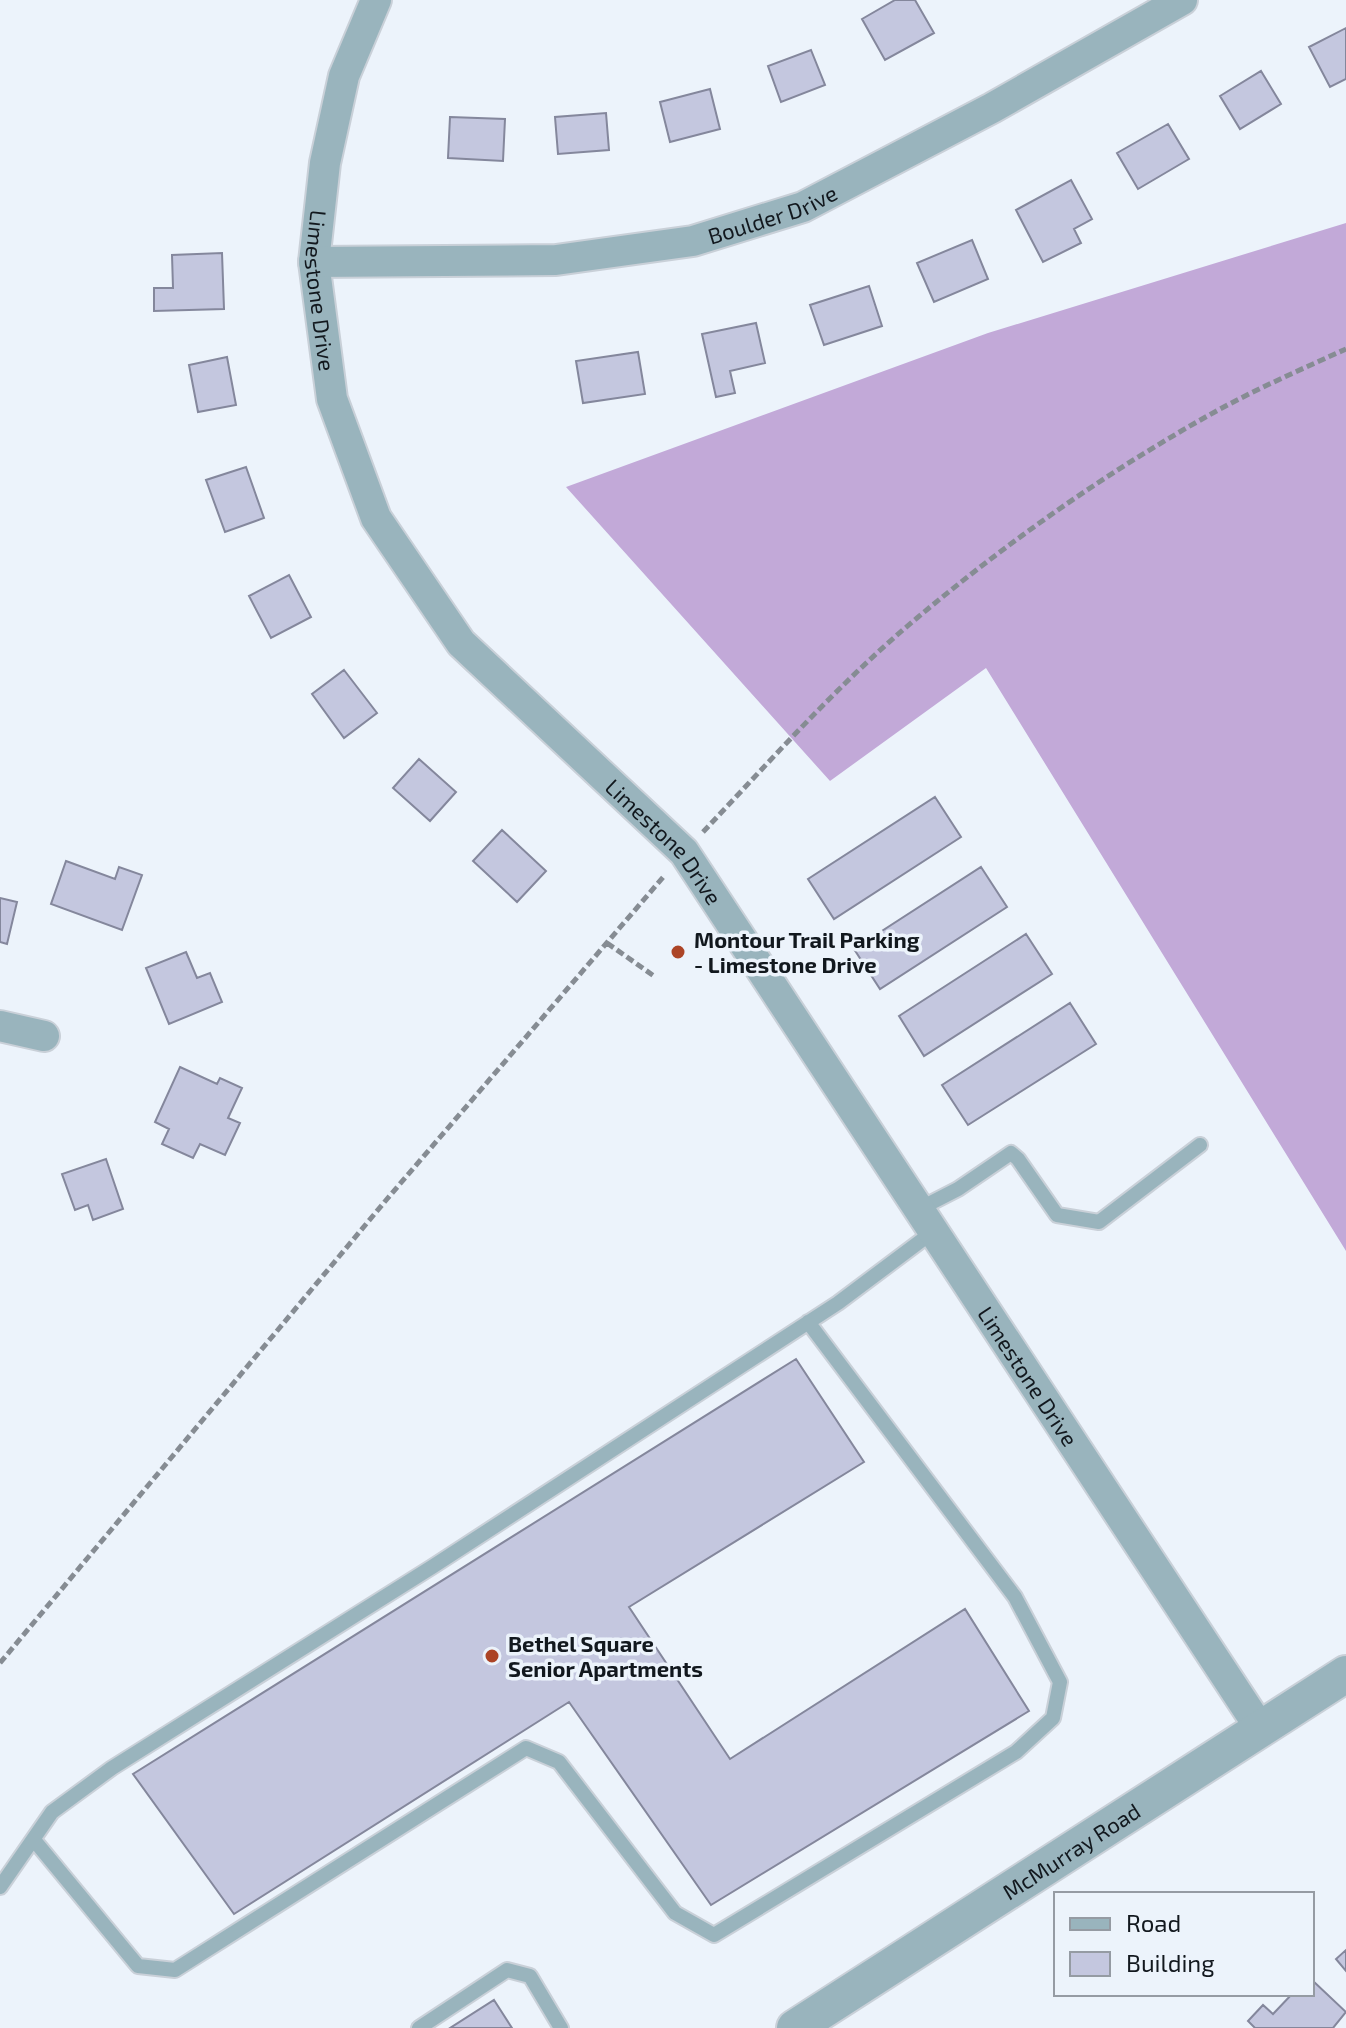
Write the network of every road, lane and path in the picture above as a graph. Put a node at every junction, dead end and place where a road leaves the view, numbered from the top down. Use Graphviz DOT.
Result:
graph roads {
  1 [pos="376,0"];
  2 [pos="1182,0"];
  3 [pos="314,262"];
  4 [pos="1346,349"];
  5 [pos="684,852"];
  6 [pos="607,943"];
  7 [pos="654,976"];
  8 [pos="0,1026"];
  9 [pos="44,1036"];
  10 [pos="1200,1145"];
  11 [pos="926,1220"];
  12 [pos="808,1322"];
  13 [pos="0,1663"];
  14 [pos="1346,1674"];
  15 [pos="1260,1728"];
  16 [pos="34,1840"];
  17 [pos="0,1887"];
  18 [pos="419,2028"];
  19 [pos="561,2028"];
  20 [pos="795,2028"];
  1 -- 3 [label="street, Limestone Drive"];
  2 -- 3 [label="street, Boulder Drive"];
  3 -- 5 [label="street, Limestone Drive"];
  4 -- 5 [label="path"];
  5 -- 6 [label="path"];
  5 -- 11 [label="street, Limestone Drive"];
  6 -- 7 [label="path"];
  6 -- 13 [label="path"];
  8 -- 9 [label="street"];
  10 -- 11 [label="lane"];
  11 -- 12 [label="lane"];
  11 -- 15 [label="street, Limestone Drive"];
  12 -- 16 [label="lane"];
  12 -- 16 [label="lane"];
  14 -- 15 [label="street, McMurray Road"];
  15 -- 20 [label="street, McMurray Road"];
  16 -- 17 [label="lane"];
  18 -- 19 [label="lane"];
}
